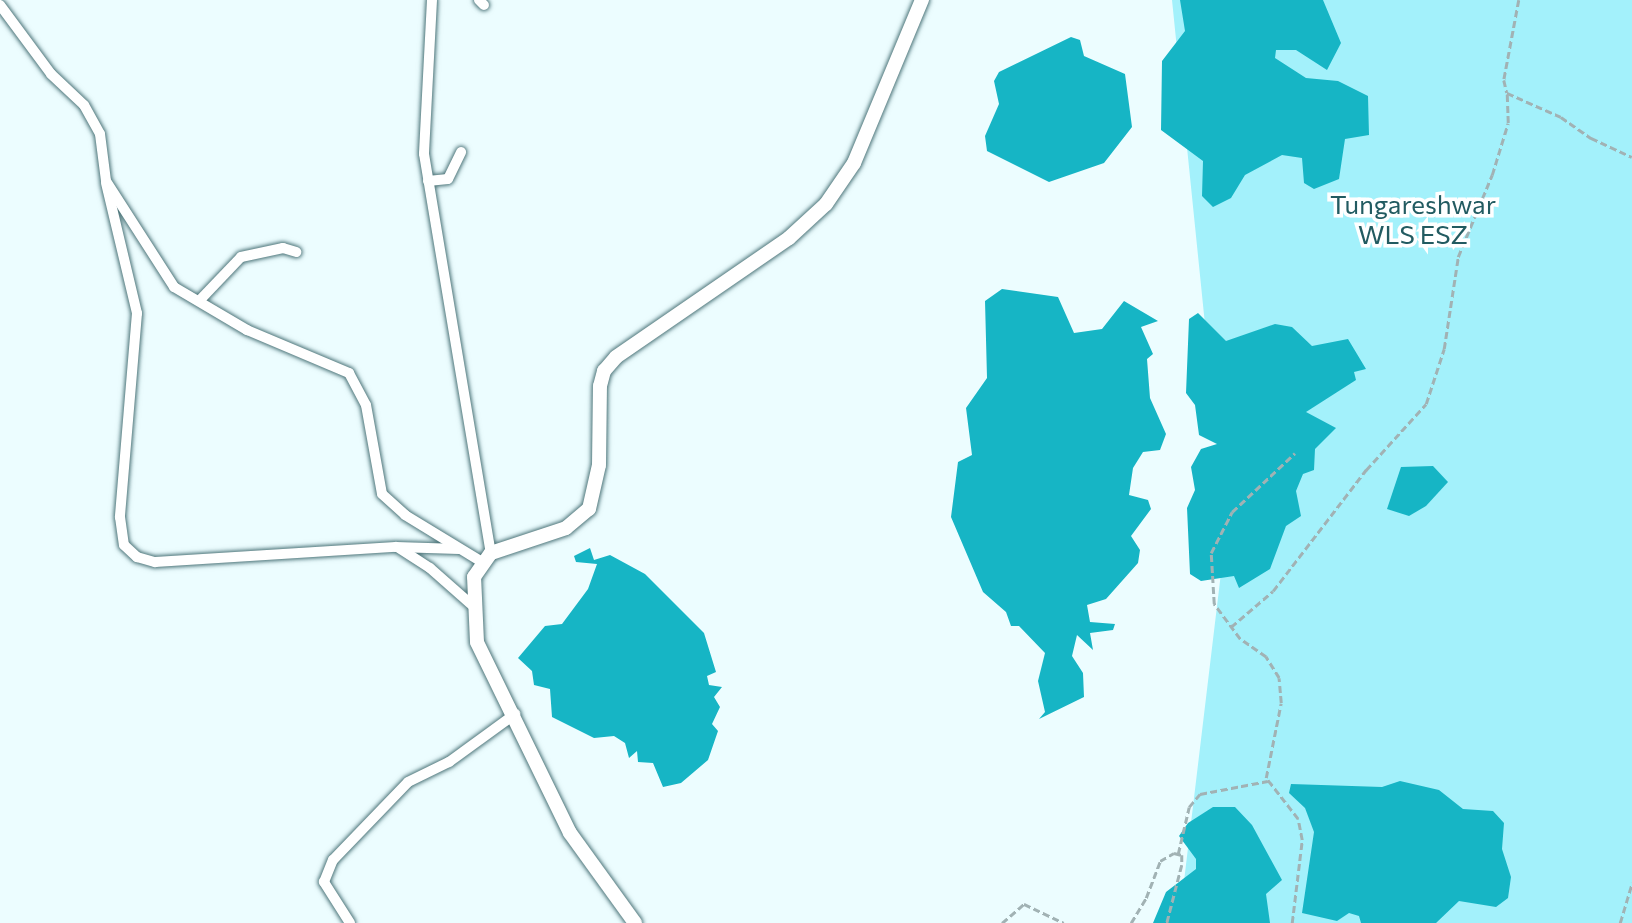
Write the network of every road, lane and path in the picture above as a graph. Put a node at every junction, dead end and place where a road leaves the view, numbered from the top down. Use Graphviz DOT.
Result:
graph roads {
  1 [pos="432,0"];
  2 [pos="922,0"];
  3 [pos="1518,0"];
  4 [pos="0,5"];
  5 [pos="1507,93"];
  6 [pos="460,152"];
  7 [pos="1632,157"];
  8 [pos="106,181"];
  9 [pos="428,181"];
  10 [pos="296,252"];
  11 [pos="199,301"];
  12 [pos="1294,453"];
  13 [pos="396,547"];
  14 [pos="462,549"];
  15 [pos="486,558"];
  16 [pos="473,606"];
  17 [pos="1231,627"];
  18 [pos="514,714"];
  19 [pos="1268,780"];
  20 [pos="1178,854"];
  21 [pos="1632,883"];
  22 [pos="350,923"];
  23 [pos="635,923"];
  24 [pos="1002,923"];
  25 [pos="1064,923"];
  26 [pos="1130,923"];
  27 [pos="1167,923"];
  28 [pos="1292,923"];
  29 [pos="1620,923"];
  1 -- 9 [label="street"];
  2 -- 15 [label="street"];
  3 -- 5 [label="path"];
  4 -- 8 [label="street"];
  5 -- 7 [label="path"];
  5 -- 17 [label="path"];
  6 -- 9 [label="street"];
  8 -- 11 [label="street"];
  8 -- 13 [label="street"];
  9 -- 15 [label="street"];
  10 -- 11 [label="street"];
  11 -- 14 [label="street"];
  12 -- 17 [label="path"];
  13 -- 14 [label="street"];
  13 -- 16 [label="street"];
  14 -- 15 [label="street"];
  15 -- 16 [label="street"];
  16 -- 18 [label="street"];
  17 -- 19 [label="path"];
  18 -- 22 [label="street"];
  18 -- 23 [label="street"];
  19 -- 20 [label="path"];
  19 -- 28 [label="path"];
  20 -- 26 [label="path"];
  20 -- 27 [label="path"];
  21 -- 29 [label="path"];
  24 -- 25 [label="path"];
}
